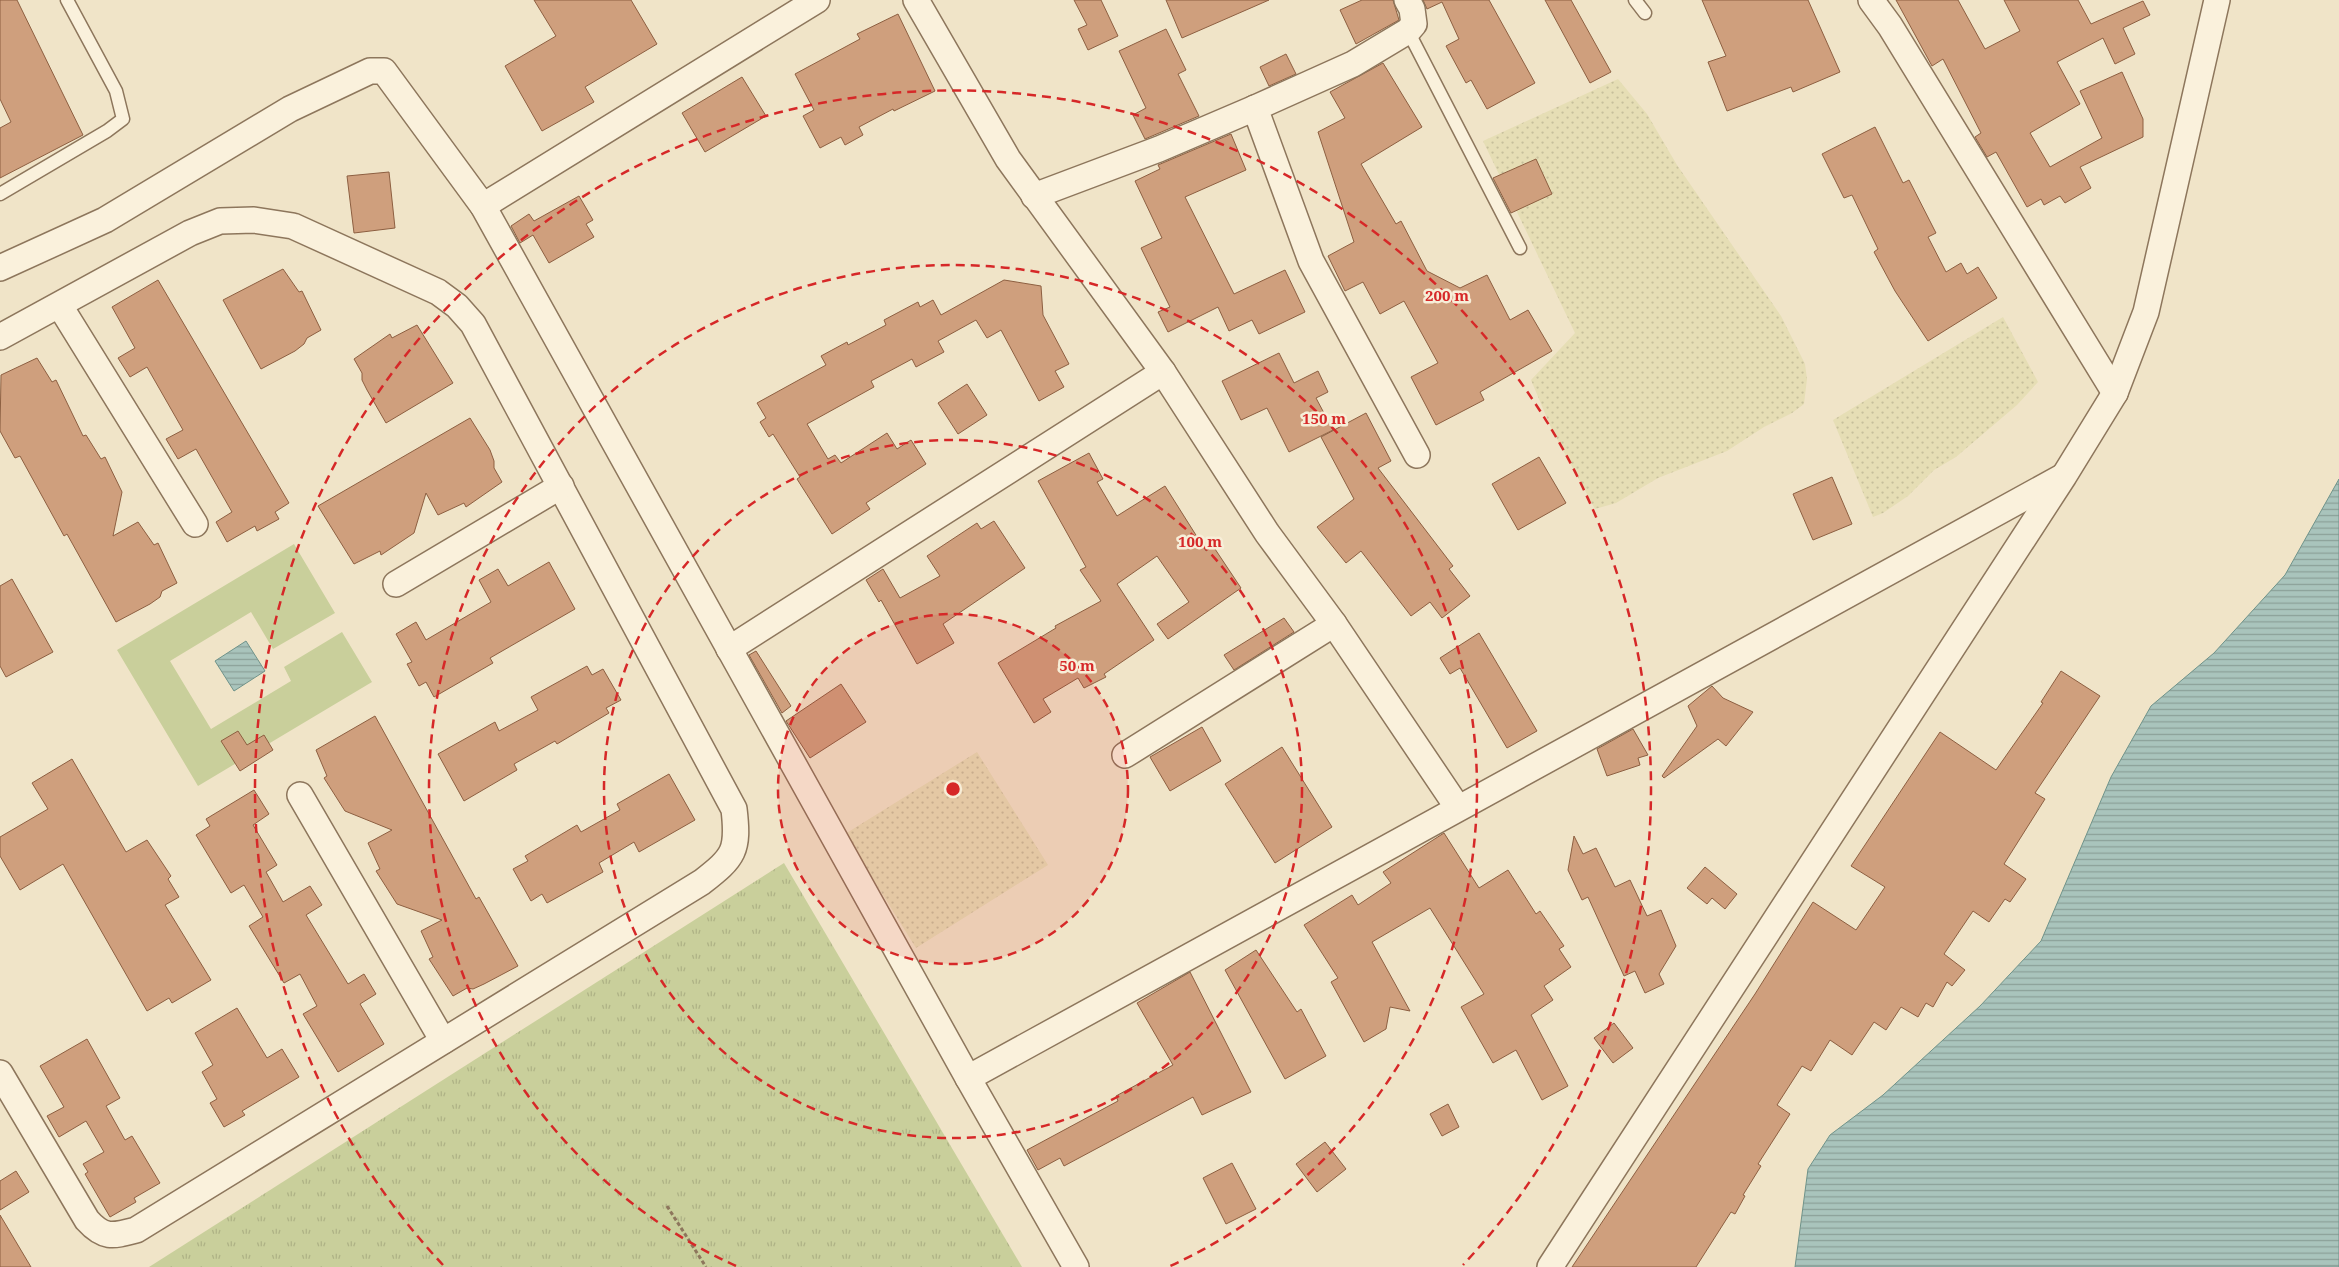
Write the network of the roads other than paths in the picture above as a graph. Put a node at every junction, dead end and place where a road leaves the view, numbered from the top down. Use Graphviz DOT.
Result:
graph roads {
  1 [pos="67,0"];
  2 [pos="817,0"];
  3 [pos="916,0"];
  4 [pos="1407,0"];
  5 [pos="1636,0"];
  6 [pos="1871,0"];
  7 [pos="2216,0"];
  8 [pos="1646,13"];
  9 [pos="1408,31"];
  10 [pos="1255,108"];
  11 [pos="0,194"];
  12 [pos="1034,196"];
  13 [pos="483,206"];
  14 [pos="1520,248"];
  15 [pos="0,268"];
  16 [pos="60,306"];
  17 [pos="0,337"];
  18 [pos="1163,372"];
  19 [pos="2115,393"];
  20 [pos="1416,455"];
  21 [pos="2064,476"];
  22 [pos="560,486"];
  23 [pos="195,524"];
  24 [pos="396,584"];
  25 [pos="1334,624"];
  26 [pos="729,649"];
  27 [pos="1125,755"];
  28 [pos="300,795"];
  29 [pos="1458,808"];
  30 [pos="443,1041"];
  31 [pos="0,1073"];
  32 [pos="968,1078"];
  33 [pos="1076,1267"];
  34 [pos="1550,1267"];
  1 -- 11 [label="lane"];
  2 -- 13 [label="street"];
  3 -- 12 [label="street"];
  4 -- 9 [label="street"];
  5 -- 8 [label="lane"];
  6 -- 19 [label="street"];
  7 -- 19 [label="street"];
  9 -- 10 [label="street"];
  9 -- 14 [label="lane"];
  10 -- 12 [label="street"];
  10 -- 20 [label="street"];
  12 -- 18 [label="street"];
  13 -- 15 [label="street"];
  13 -- 26 [label="street"];
  16 -- 17 [label="street"];
  16 -- 22 [label="street"];
  16 -- 23 [label="street"];
  18 -- 25 [label="street"];
  18 -- 26 [label="street"];
  19 -- 21 [label="street"];
  21 -- 29 [label="street"];
  21 -- 34 [label="street"];
  22 -- 24 [label="street"];
  22 -- 30 [label="street"];
  25 -- 27 [label="street"];
  25 -- 29 [label="street"];
  26 -- 32 [label="street"];
  28 -- 30 [label="street"];
  29 -- 32 [label="street"];
  30 -- 31 [label="street"];
  32 -- 33 [label="street"];
}
